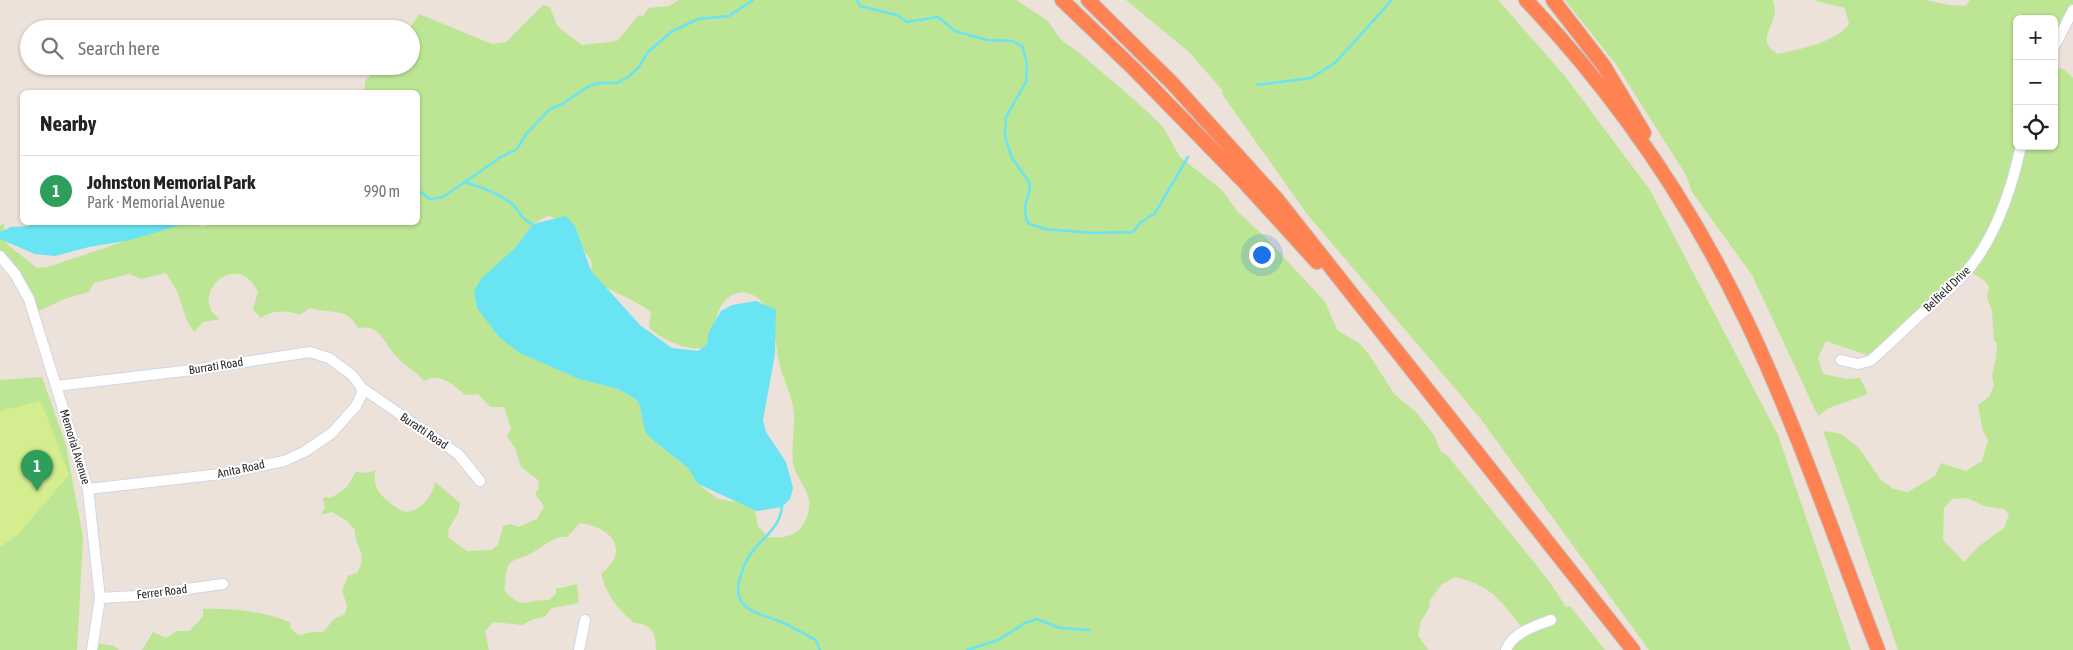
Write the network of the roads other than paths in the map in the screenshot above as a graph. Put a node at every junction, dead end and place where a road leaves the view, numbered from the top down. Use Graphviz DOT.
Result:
graph roads {
  1 [pos="1088,0"];
  2 [pos="1526,0"];
  3 [pos="1553,0"];
  4 [pos="1063,1"];
  5 [pos="2073,10"];
  6 [pos="2058,39"];
  7 [pos="2020,150"];
  8 [pos="1662,172"];
  9 [pos="0,256"];
  10 [pos="1391,345"];
  11 [pos="1841,360"];
  12 [pos="56,386"];
  13 [pos="362,388"];
  14 [pos="480,480"];
  15 [pos="88,489"];
  16 [pos="223,584"];
  17 [pos="100,598"];
  18 [pos="585,620"];
  19 [pos="1551,620"];
  20 [pos="92,650"];
  21 [pos="579,650"];
  22 [pos="1506,650"];
  23 [pos="1633,650"];
  24 [pos="1878,650"];
  1 -- 10 [label="highway"];
  2 -- 8 [label="highway"];
  3 -- 8 [label="highway"];
  4 -- 10 [label="highway"];
  5 -- 6 [label="street"];
  7 -- 11 [label="street, Belfield Drive"];
  8 -- 24 [label="highway"];
  9 -- 12 [label="street, Memorial Avenue"];
  10 -- 23 [label="highway"];
  12 -- 13 [label="street, Burrati Road"];
  12 -- 15 [label="street, Memorial Avenue"];
  13 -- 14 [label="street, Buratti Road"];
  13 -- 15 [label="street, Anita Road"];
  15 -- 17 [label="street, Memorial Avenue"];
  16 -- 17 [label="street, Ferrer Road"];
  17 -- 20 [label="street, Memorial Avenue"];
  18 -- 21 [label="street"];
  19 -- 22 [label="street"];
}
